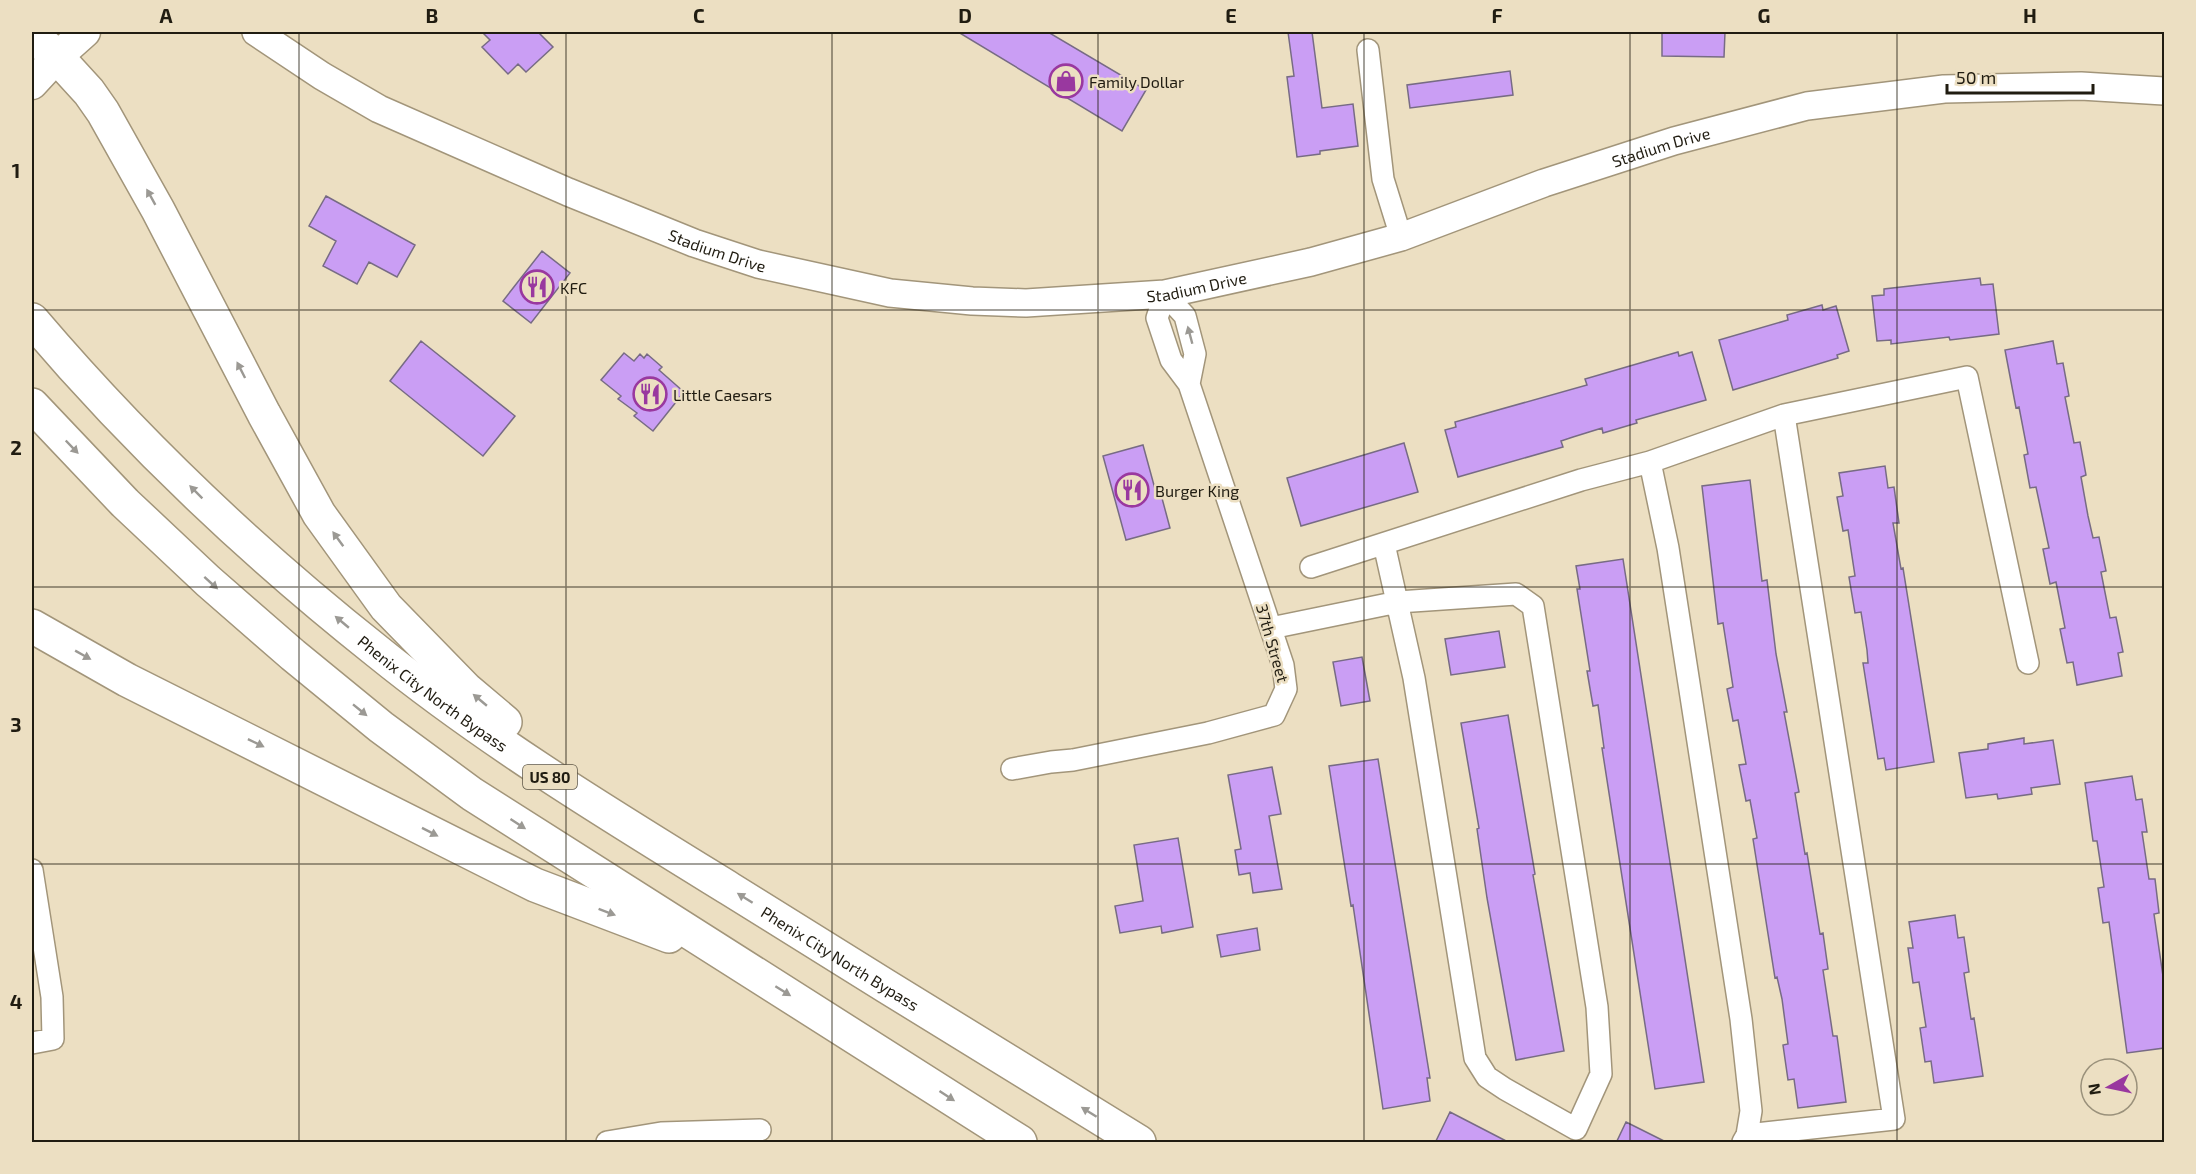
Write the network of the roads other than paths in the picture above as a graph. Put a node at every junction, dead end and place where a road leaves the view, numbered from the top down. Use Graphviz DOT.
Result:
graph roads {
  1 [pos="85,32"];
  2 [pos="256,32"];
  3 [pos="32,34"];
  4 [pos="1368,50"];
  5 [pos="57,57"];
  6 [pos="32,84"];
  7 [pos="2164,91"];
  8 [pos="1401,237"];
  9 [pos="1165,294"];
  10 [pos="32,320"];
  11 [pos="32,405"];
  12 [pos="1785,415"];
  13 [pos="1650,462"];
  14 [pos="1384,544"];
  15 [pos="1311,567"];
  16 [pos="1398,602"];
  17 [pos="32,626"];
  18 [pos="1271,628"];
  19 [pos="2028,663"];
  20 [pos="1012,769"];
  21 [pos="692,866"];
  22 [pos="32,870"];
  23 [pos="733,960"];
  24 [pos="32,1043"];
  25 [pos="760,1130"];
  26 [pos="662,1138"];
  27 [pos="1745,1139"];
  28 [pos="607,1143"];
  29 [pos="1020,1143"];
  30 [pos="1139,1143"];
  1 -- 5 [label="main road"];
  2 -- 9 [label="street, Stadium Drive"];
  3 -- 5 [label="highway"];
  4 -- 8 [label="street"];
  5 -- 6 [label="main road"];
  21 -- 5 [label="highway, one-way"];
  7 -- 8 [label="street, Stadium Drive"];
  8 -- 9 [label="street, Stadium Drive"];
  9 -- 18 [label="street, 37th Street"];
  21 -- 10 [label="highway, Phenix City North Bypass / US 80, one-way"];
  11 -- 23 [label="highway, one-way"];
  12 -- 13 [label="street"];
  12 -- 19 [label="street"];
  12 -- 27 [label="street"];
  13 -- 14 [label="street"];
  13 -- 27 [label="street"];
  14 -- 15 [label="street"];
  14 -- 16 [label="street"];
  16 -- 16 [label="street"];
  16 -- 18 [label="street"];
  17 -- 23 [label="highway, one-way"];
  18 -- 20 [label="street, 37th Street"];
  30 -- 21 [label="highway, Phenix City North Bypass / US 80, one-way"];
  22 -- 24 [label="street"];
  23 -- 29 [label="highway, one-way"];
  25 -- 26 [label="street"];
  26 -- 28 [label="street"];
}
